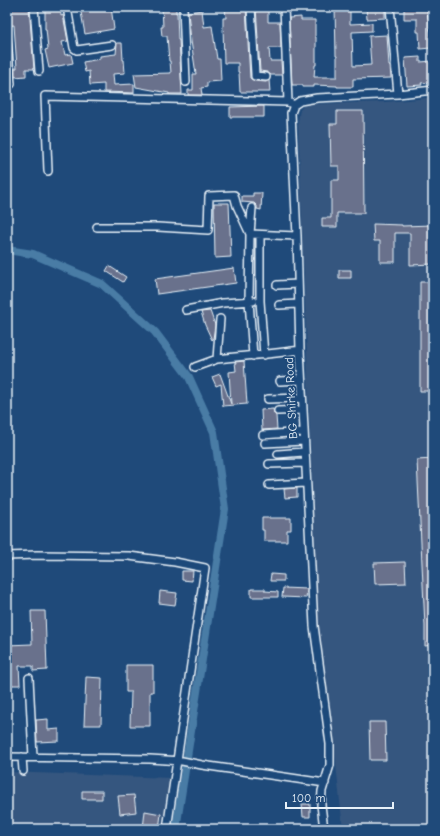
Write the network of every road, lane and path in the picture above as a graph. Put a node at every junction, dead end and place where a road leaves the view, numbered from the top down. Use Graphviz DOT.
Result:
graph roads {
  1 [pos="34,7"];
  2 [pos="67,7"];
  3 [pos="183,7"];
  4 [pos="251,7"];
  5 [pos="284,7"];
  6 [pos="390,7"];
  7 [pos="432,7"];
  8 [pos="433,18"];
  9 [pos="7,41"];
  10 [pos="112,45"];
  11 [pos="39,71"];
  12 [pos="266,76"];
  13 [pos="186,82"];
  14 [pos="11,84"];
  15 [pos="433,90"];
  16 [pos="398,94"];
  17 [pos="291,103"];
  18 [pos="48,171"];
  19 [pos="252,208"];
  20 [pos="97,227"];
  21 [pos="250,234"];
  22 [pos="260,235"];
  23 [pos="297,236"];
  24 [pos="298,284"];
  25 [pos="277,285"];
  26 [pos="249,301"];
  27 [pos="260,301"];
  28 [pos="298,304"];
  29 [pos="279,305"];
  30 [pos="186,310"];
  31 [pos="220,319"];
  32 [pos="300,350"];
  33 [pos="264,355"];
  34 [pos="253,356"];
  35 [pos="217,360"];
  36 [pos="196,367"];
  37 [pos="301,380"];
  38 [pos="280,381"];
  39 [pos="302,398"];
  40 [pos="268,400"];
  41 [pos="303,410"];
  42 [pos="278,411"];
  43 [pos="303,432"];
  44 [pos="263,434"];
  45 [pos="304,441"];
  46 [pos="265,443"];
  47 [pos="304,452"];
  48 [pos="278,454"];
  49 [pos="305,463"];
  50 [pos="269,464"];
  51 [pos="306,483"];
  52 [pos="268,485"];
  53 [pos="7,556"];
  54 [pos="29,678"];
  55 [pos="7,756"];
  56 [pos="22,757"];
  57 [pos="33,757"];
  58 [pos="179,761"];
  59 [pos="23,771"];
  60 [pos="325,783"];
  61 [pos="167,829"];
  62 [pos="324,829"];
  1 -- 11 [label="street"];
  2 -- 10 [label="street"];
  3 -- 13 [label="street"];
  4 -- 12 [label="street"];
  5 -- 17 [label="street, BG Shirke Road"];
  6 -- 16 [label="street"];
  7 -- 8 [label="street"];
  9 -- 14 [label="street"];
  15 -- 16 [label="street"];
  16 -- 17 [label="street"];
  17 -- 18 [label="street"];
  17 -- 23 [label="street, BG Shirke Road"];
  19 -- 21 [label="street"];
  20 -- 21 [label="street"];
  21 -- 22 [label="street"];
  21 -- 26 [label="street"];
  22 -- 23 [label="street"];
  22 -- 27 [label="street"];
  23 -- 24 [label="street, BG Shirke Road"];
  24 -- 25 [label="street"];
  24 -- 28 [label="street, BG Shirke Road"];
  26 -- 27 [label="street"];
  26 -- 30 [label="street"];
  26 -- 34 [label="street"];
  27 -- 33 [label="street"];
  28 -- 29 [label="street"];
  28 -- 32 [label="street, BG Shirke Road"];
  31 -- 35 [label="street"];
  32 -- 33 [label="street"];
  32 -- 37 [label="street, BG Shirke Road"];
  33 -- 34 [label="street"];
  34 -- 35 [label="street"];
  35 -- 36 [label="street"];
  37 -- 38 [label="street"];
  37 -- 39 [label="street, BG Shirke Road"];
  39 -- 40 [label="street"];
  39 -- 41 [label="street, BG Shirke Road"];
  41 -- 42 [label="street"];
  41 -- 43 [label="street, BG Shirke Road"];
  43 -- 44 [label="street"];
  43 -- 45 [label="street, BG Shirke Road"];
  45 -- 46 [label="street"];
  45 -- 47 [label="street, BG Shirke Road"];
  47 -- 48 [label="street"];
  47 -- 49 [label="street, BG Shirke Road"];
  49 -- 50 [label="street"];
  49 -- 51 [label="street, BG Shirke Road"];
  51 -- 52 [label="street"];
  51 -- 60 [label="street, BG Shirke Road"];
  53 -- 58 [label="street"];
  54 -- 57 [label="street"];
  55 -- 56 [label="street"];
  56 -- 57 [label="street"];
  56 -- 59 [label="street"];
  57 -- 58 [label="street"];
  58 -- 60 [label="street"];
  58 -- 61 [label="street"];
  60 -- 62 [label="street, BG Shirke Road"];
}
